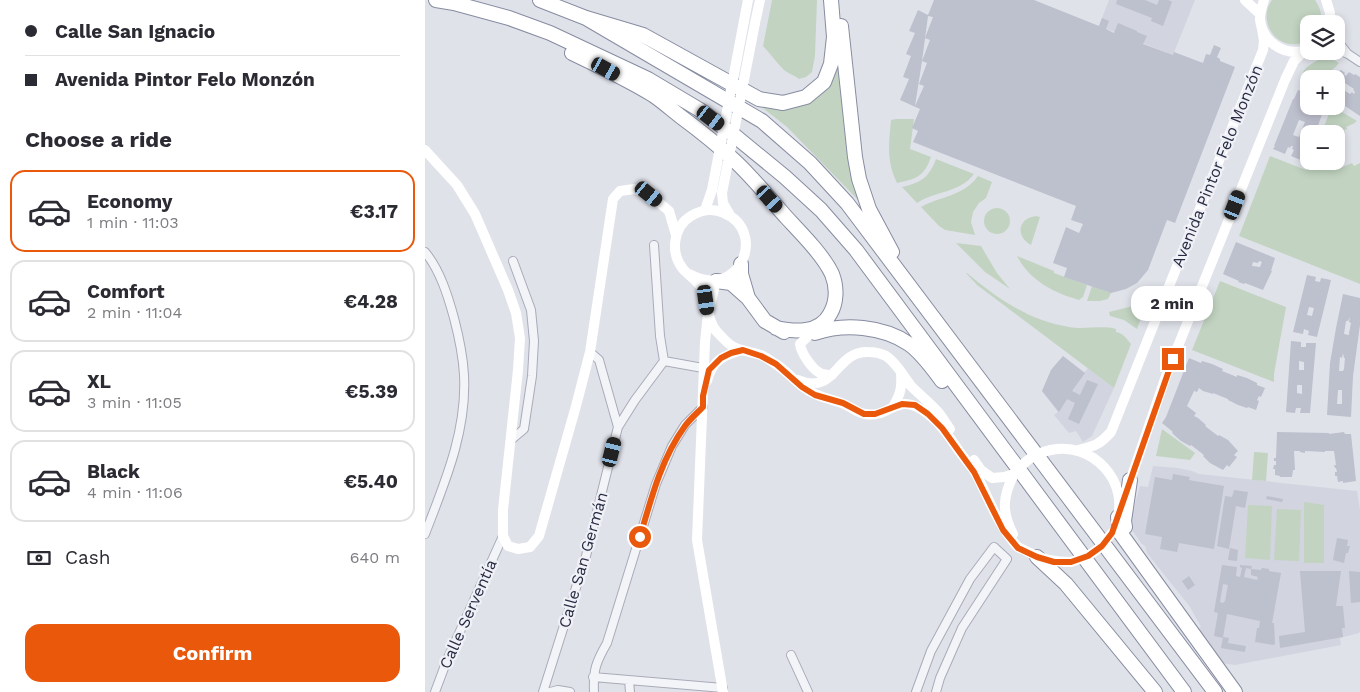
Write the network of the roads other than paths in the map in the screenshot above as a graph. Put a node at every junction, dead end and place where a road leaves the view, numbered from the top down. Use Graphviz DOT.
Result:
graph roads {
  1 [pos="436,0"];
  2 [pos="540,0"];
  3 [pos="748,0"];
  4 [pos="761,0"];
  5 [pos="831,0"];
  6 [pos="839,0"];
  7 [pos="1245,0"];
  8 [pos="1264,0"];
  9 [pos="1326,0"];
  10 [pos="454,3"];
  11 [pos="1260,14"];
  12 [pos="1330,15"];
  13 [pos="586,18"];
  14 [pos="1262,29"];
  15 [pos="1345,50"];
  16 [pos="1300,51"];
  17 [pos="1345,53"];
  18 [pos="1348,54"];
  19 [pos="1300,55"];
  20 [pos="1360,62"];
  21 [pos="425,150"];
  22 [pos="717,192"];
  23 [pos="669,211"];
  24 [pos="702,212"];
  25 [pos="731,217"];
  26 [pos="676,235"];
  27 [pos="654,245"];
  28 [pos="425,252"];
  29 [pos="513,261"];
  30 [pos="741,264"];
  31 [pos="689,274"];
  32 [pos="716,281"];
  33 [pos="748,298"];
  34 [pos="708,314"];
  35 [pos="776,328"];
  36 [pos="809,335"];
  37 [pos="743,350"];
  38 [pos="590,352"];
  39 [pos="962,356"];
  40 [pos="664,361"];
  41 [pos="703,368"];
  42 [pos="901,372"];
  43 [pos="832,375"];
  44 [pos="791,376"];
  45 [pos="703,396"];
  46 [pos="703,407"];
  47 [pos="893,407"];
  48 [pos="619,427"];
  49 [pos="511,440"];
  50 [pos="1077,450"];
  51 [pos="1010,477"];
  52 [pos="1130,480"];
  53 [pos="1032,486"];
  54 [pos="1118,516"];
  55 [pos="425,534"];
  56 [pos="503,536"];
  57 [pos="1128,545"];
  58 [pos="1033,554"];
  59 [pos="791,655"];
  60 [pos="593,677"];
  61 [pos="629,680"];
  62 [pos="674,688"];
  63 [pos="723,690"];
  64 [pos="435,692"];
  65 [pos="543,692"];
  66 [pos="550,692"];
  67 [pos="570,692"];
  68 [pos="594,692"];
  69 [pos="630,692"];
  70 [pos="808,692"];
  71 [pos="915,692"];
  72 [pos="935,692"];
  73 [pos="1155,692"];
  74 [pos="1185,692"];
  75 [pos="1215,692"];
  76 [pos="1235,692"];
  1 -- 10 [label="highway"];
  2 -- 13 [label="highway"];
  3 -- 22 [label="street, bridge"];
  4 -- 22 [label="street, bridge"];
  5 -- 13 [label="highway"];
  6 -- 39 [label="highway"];
  7 -- 11 [label="street"];
  8 -- 11 [label="street"];
  9 -- 12 [label="street"];
  10 -- 35 [label="highway"];
  10 -- 53 [label="highway"];
  11 -- 14 [label="street, Avenida Pintor Felo Monzón"];
  13 -- 39 [label="highway"];
  14 -- 16 [label="street"];
  14 -- 50 [label="street, Avenida Pintor Felo Monzón"];
  15 -- 18 [label="street"];
  17 -- 18 [label="street"];
  18 -- 20 [label="street"];
  19 -- 52 [label="street, Avenida Pintor Felo Monzón"];
  21 -- 49 [label="street"];
  22 -- 24 [label="street"];
  22 -- 25 [label="street"];
  23 -- 24 [label="street"];
  23 -- 26 [label="street"];
  23 -- 38 [label="street"];
  24 -- 25 [label="street"];
  24 -- 26 [label="street"];
  25 -- 30 [label="street"];
  26 -- 31 [label="street"];
  27 -- 40 [label="street"];
  28 -- 55 [label="street"];
  29 -- 49 [label="street"];
  30 -- 32 [label="street"];
  30 -- 33 [label="highway"];
  31 -- 32 [label="street"];
  31 -- 34 [label="street"];
  32 -- 33 [label="highway"];
  32 -- 34 [label="street"];
  33 -- 35 [label="highway"];
  34 -- 37 [label="street"];
  34 -- 41 [label="street"];
  35 -- 36 [label="highway"];
  36 -- 43 [label="street"];
  36 -- 53 [label="highway"];
  37 -- 44 [label="street"];
  37 -- 45 [label="street"];
  38 -- 48 [label="street"];
  38 -- 56 [label="street"];
  39 -- 75 [label="highway"];
  40 -- 41 [label="street"];
  40 -- 48 [label="street, Calle San Germán"];
  41 -- 45 [label="street"];
  42 -- 43 [label="street"];
  42 -- 47 [label="street"];
  42 -- 51 [label="street"];
  43 -- 44 [label="street"];
  44 -- 47 [label="street"];
  45 -- 46 [label="street"];
  46 -- 60 [label="street"];
  46 -- 63 [label="street"];
  47 -- 58 [label="street"];
  48 -- 65 [label="street, Calle San Germán"];
  49 -- 56 [label="street"];
  50 -- 51 [label="street, bridge"];
  50 -- 54 [label="street"];
  51 -- 58 [label="street"];
  52 -- 54 [label="street, Avenida Pintor Felo Monzón"];
  52 -- 57 [label="highway"];
  53 -- 74 [label="highway"];
  54 -- 57 [label="highway"];
  54 -- 58 [label="street, bridge"];
  56 -- 64 [label="street, Calle Serventía"];
  57 -- 76 [label="highway"];
  58 -- 73 [label="highway"];
  59 -- 70 [label="street"];
  60 -- 61 [label="street"];
  60 -- 68 [label="street"];
  61 -- 62 [label="street"];
  61 -- 69 [label="street"];
  62 -- 63 [label="street"];
  66 -- 67 [label="street"];
  71 -- 72 [label="street"];
}
